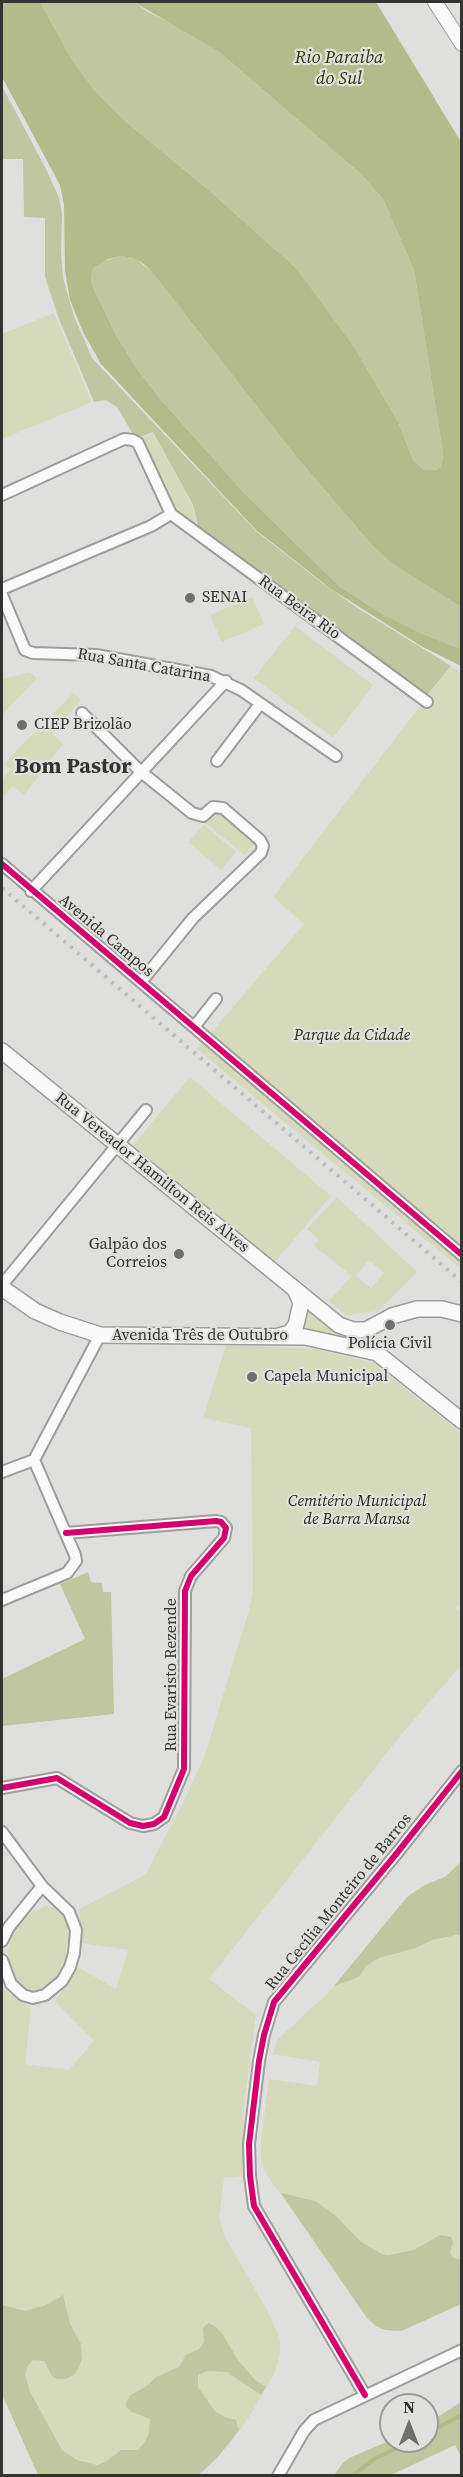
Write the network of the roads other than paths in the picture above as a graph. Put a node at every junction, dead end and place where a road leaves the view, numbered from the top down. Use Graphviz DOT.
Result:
graph roads {
  1 [pos="435,2"];
  2 [pos="462,44"];
  3 [pos="2,495"];
  4 [pos="171,513"];
  5 [pos="2,589"];
  6 [pos="2,595"];
  7 [pos="226,681"];
  8 [pos="427,702"];
  9 [pos="260,704"];
  10 [pos="82,713"];
  11 [pos="336,756"];
  12 [pos="217,761"];
  13 [pos="140,771"];
  14 [pos="2,864"];
  15 [pos="31,891"];
  16 [pos="141,982"];
  17 [pos="216,999"];
  18 [pos="194,1027"];
  19 [pos="2,1052"];
  20 [pos="146,1110"];
  21 [pos="118,1145"];
  22 [pos="462,1255"];
  23 [pos="2,1286"];
  24 [pos="299,1293"];
  25 [pos="462,1314"];
  26 [pos="371,1328"];
  27 [pos="100,1335"];
  28 [pos="276,1337"];
  29 [pos="373,1352"];
  30 [pos="462,1421"];
  31 [pos="34,1460"];
  32 [pos="2,1472"];
  33 [pos="66,1533"];
  34 [pos="2,1600"];
  35 [pos="462,1771"];
  36 [pos="2,1788"];
  37 [pos="2,1832"];
  38 [pos="42,1886"];
  39 [pos="2,1941"];
  40 [pos="2,1960"];
  41 [pos="462,2350"];
  42 [pos="365,2395"];
  43 [pos="278,2475"];
  1 -- 2 [label="street"];
  3 -- 4 [label="street"];
  4 -- 5 [label="street"];
  4 -- 8 [label="street, Rua Beira Rio"];
  6 -- 7 [label="street, Rua Santa Catarina"];
  7 -- 9 [label="street, Rua Santa Catarina"];
  7 -- 13 [label="street"];
  9 -- 11 [label="street, Rua Santa Catarina"];
  9 -- 12 [label="street"];
  10 -- 13 [label="street"];
  13 -- 15 [label="street"];
  13 -- 16 [label="street"];
  14 -- 15 [label="street, Avenida Campos"];
  15 -- 16 [label="street, Avenida Campos"];
  16 -- 18 [label="street, Avenida Campos"];
  17 -- 18 [label="street"];
  18 -- 22 [label="street, Avenida Campos"];
  19 -- 21 [label="main road, Rua Vereador Hamilton Reis Alves"];
  20 -- 21 [label="street"];
  21 -- 23 [label="street"];
  21 -- 24 [label="main road, Rua Vereador Hamilton Reis Alves"];
  23 -- 27 [label="main road, Avenida Três de Outubro"];
  24 -- 26 [label="main road, Rua Vereador Hamilton Reis Alves"];
  24 -- 28 [label="main road"];
  25 -- 26 [label="main road"];
  26 -- 29 [label="main road"];
  27 -- 28 [label="main road, Avenida Três de Outubro"];
  27 -- 31 [label="street"];
  28 -- 29 [label="main road, Avenida Três de Outubro"];
  29 -- 30 [label="main road"];
  31 -- 32 [label="street"];
  31 -- 33 [label="street"];
  33 -- 34 [label="street"];
  33 -- 36 [label="street, Rua Evaristo Rezende"];
  35 -- 42 [label="street, Rua Cecília Monteiro de Barros"];
  37 -- 38 [label="street"];
  38 -- 39 [label="street"];
  38 -- 40 [label="street"];
  41 -- 42 [label="street"];
  42 -- 43 [label="street"];
}
